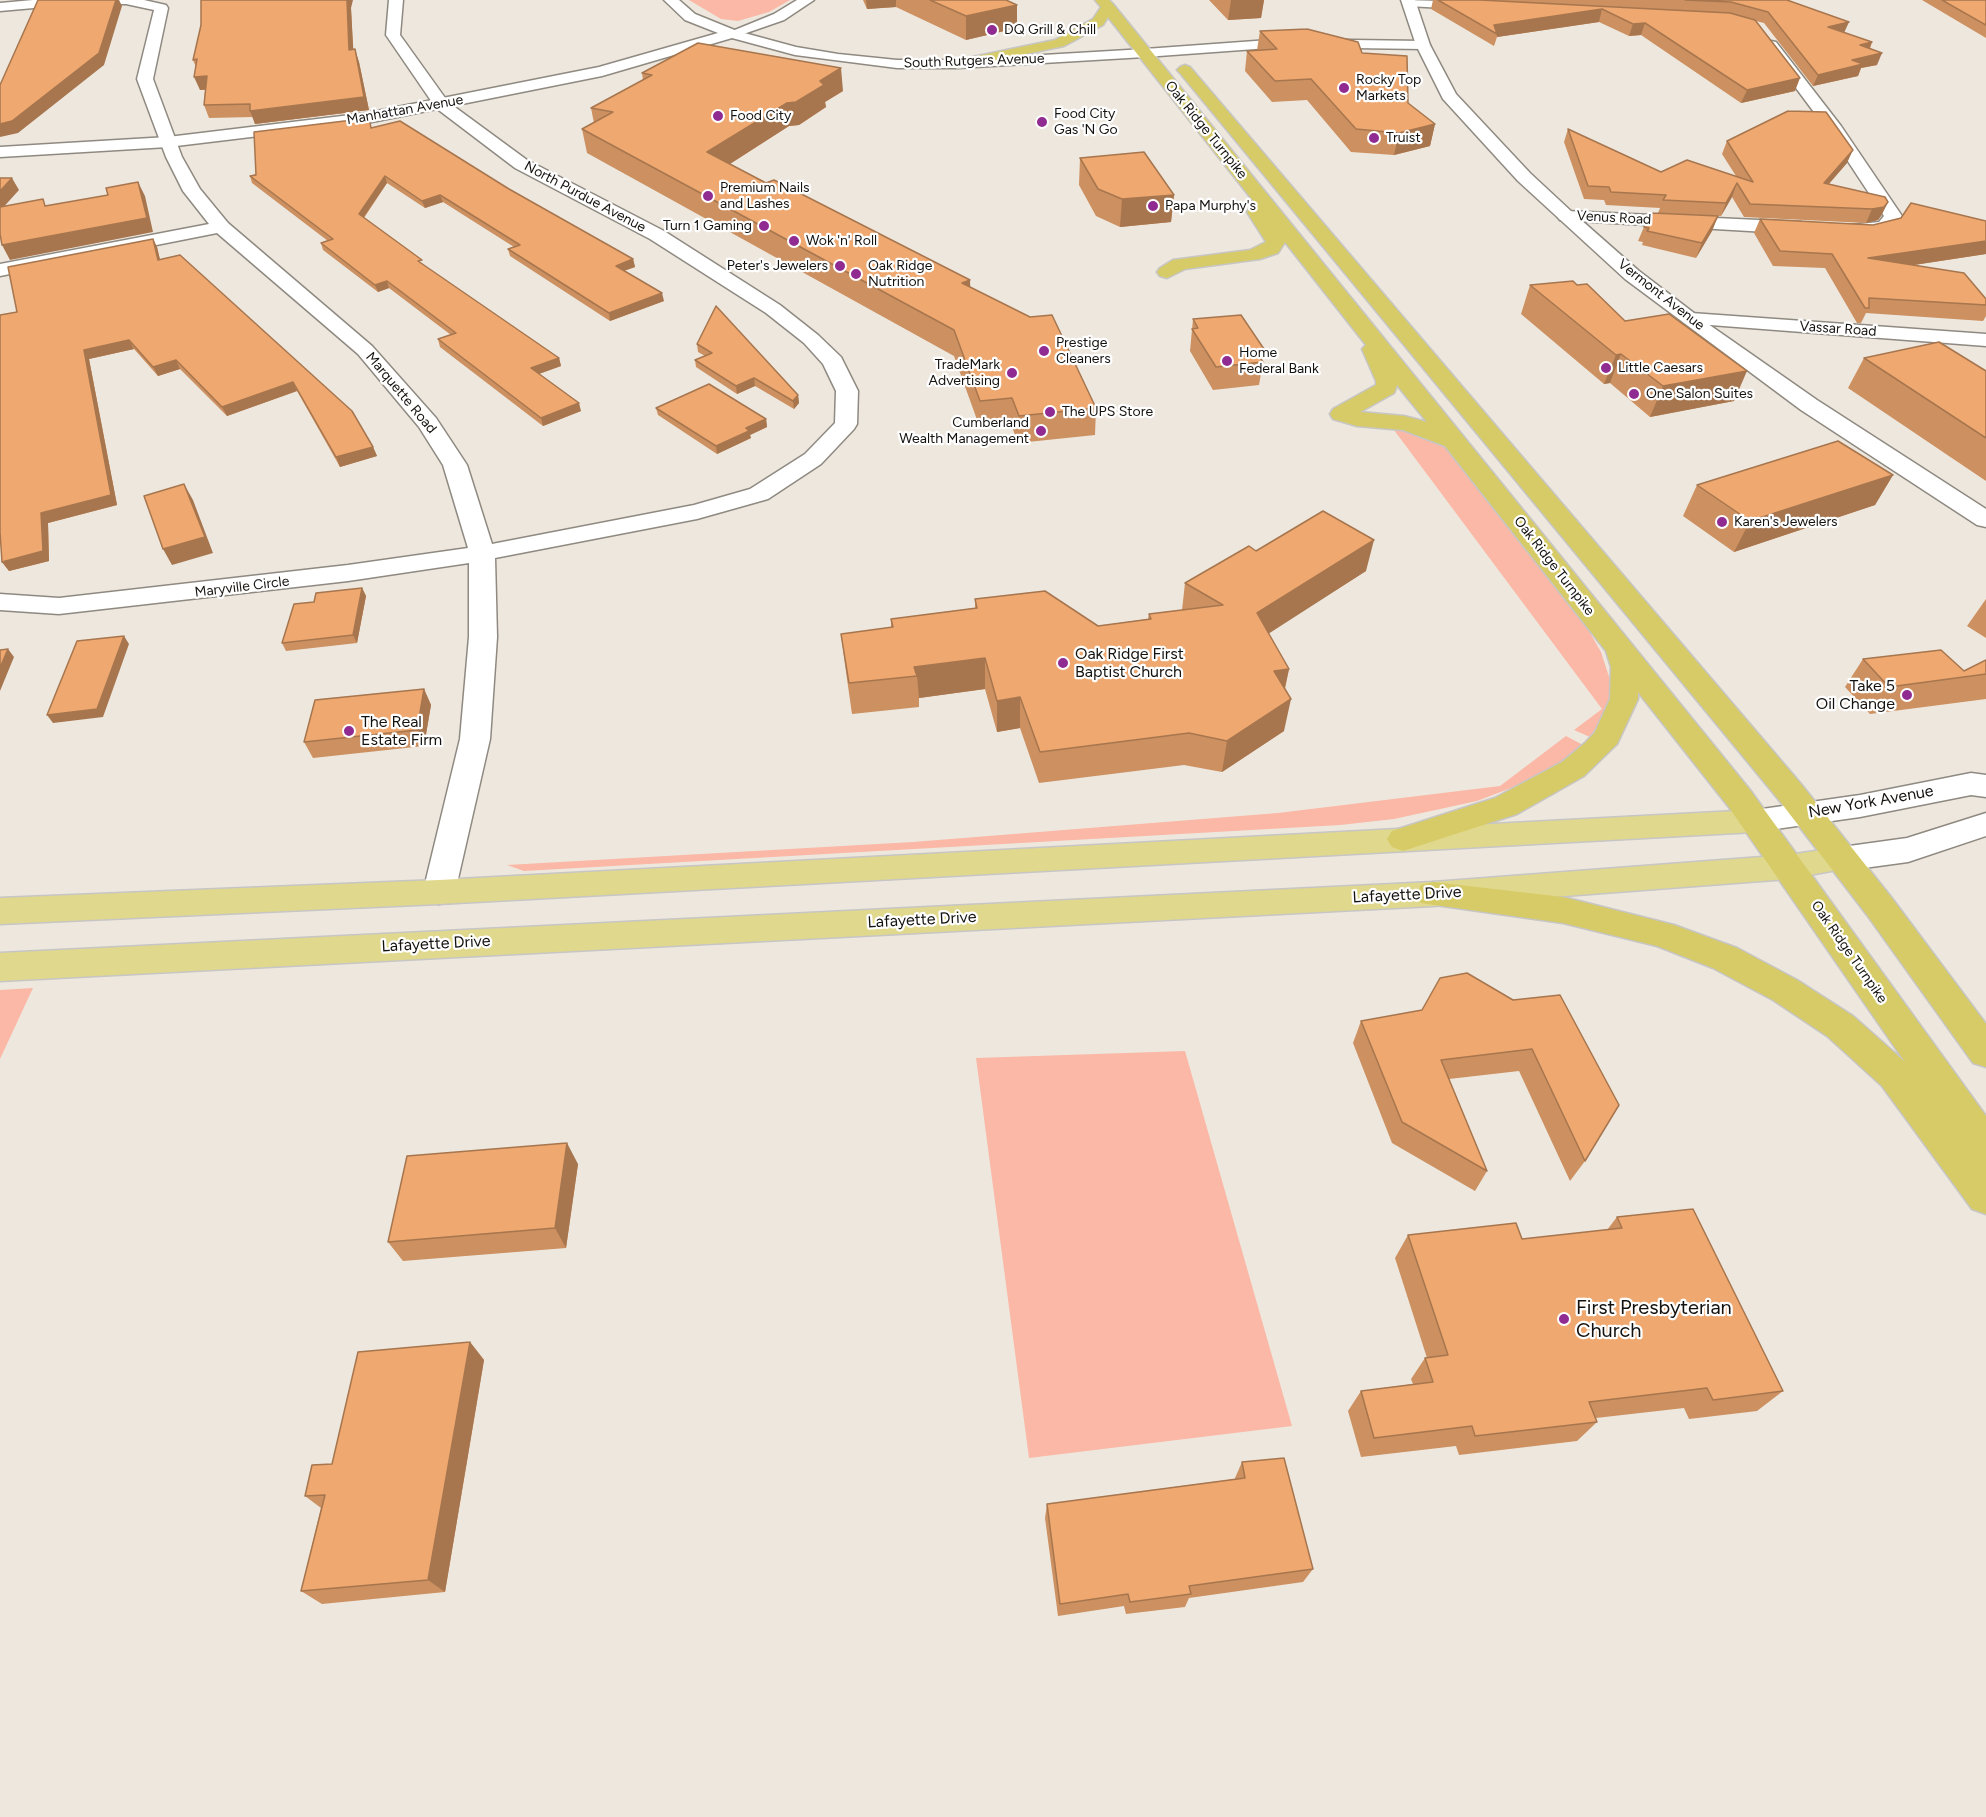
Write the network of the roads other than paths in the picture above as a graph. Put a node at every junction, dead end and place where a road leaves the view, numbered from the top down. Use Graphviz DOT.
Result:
graph roads {
  1 [pos="79,0"];
  2 [pos="110,0"];
  3 [pos="396,0"];
  4 [pos="671,0"];
  5 [pos="807,0"];
  6 [pos="1408,1"];
  7 [pos="1112,2"];
  8 [pos="0,7"];
  9 [pos="1493,7"];
  10 [pos="1757,27"];
  11 [pos="732,34"];
  12 [pos="1423,45"];
  13 [pos="1157,52"];
  14 [pos="958,64"];
  15 [pos="442,105"];
  16 [pos="168,142"];
  17 [pos="0,152"];
  18 [pos="1224,153"];
  19 [pos="1566,216"];
  20 [pos="221,227"];
  21 [pos="0,270"];
  22 [pos="1167,272"];
  23 [pos="1690,319"];
  24 [pos="1371,336"];
  25 [pos="1986,340"];
  26 [pos="1456,442"];
  27 [pos="1986,520"];
  28 [pos="482,552"];
  29 [pos="0,603"];
  30 [pos="1619,647"];
  31 [pos="1986,786"];
  32 [pos="1807,814"];
  33 [pos="1755,821"];
  34 [pos="1986,824"];
  35 [pos="1403,839"];
  36 [pos="1842,859"];
  37 [pos="1788,867"];
  38 [pos="439,892"];
  39 [pos="1433,894"];
  40 [pos="0,911"];
  41 [pos="432,945"];
  42 [pos="0,967"];
  43 [pos="1986,1052"];
  44 [pos="1986,1147"];
  45 [pos="1986,1196"];
  1 -- 8 [label="street"];
  2 -- 16 [label="street, Marquette Road"];
  3 -- 15 [label="street, North Purdue Avenue"];
  4 -- 11 [label="street, South Rutgers Avenue"];
  5 -- 11 [label="street, Manhattan Avenue"];
  6 -- 9 [label="street"];
  6 -- 12 [label="street, Vermont Avenue"];
  7 -- 13 [label="highway, Oak Ridge Turnpike"];
  7 -- 14 [label="highway"];
  10 -- 19 [label="street, Venus Road"];
  11 -- 14 [label="street, South Rutgers Avenue"];
  11 -- 15 [label="street, Manhattan Avenue"];
  12 -- 13 [label="street, South Rutgers Avenue"];
  12 -- 19 [label="street, Vermont Avenue"];
  13 -- 14 [label="street, South Rutgers Avenue"];
  13 -- 18 [label="highway, Oak Ridge Turnpike"];
  13 -- 32 [label="highway, Oak Ridge Turnpike"];
  15 -- 16 [label="street, Manhattan Avenue"];
  15 -- 28 [label="street, North Purdue Avenue"];
  16 -- 17 [label="street, Manhattan Avenue"];
  16 -- 20 [label="street, Marquette Road"];
  18 -- 22 [label="highway"];
  18 -- 24 [label="highway, Oak Ridge Turnpike"];
  19 -- 23 [label="street, Vermont Avenue"];
  20 -- 21 [label="street"];
  20 -- 28 [label="street, Marquette Road"];
  23 -- 25 [label="street, Vassar Road"];
  23 -- 27 [label="street, Vermont Avenue"];
  24 -- 26 [label="highway, Oak Ridge Turnpike"];
  24 -- 26 [label="highway"];
  26 -- 30 [label="highway, Oak Ridge Turnpike"];
  28 -- 29 [label="street, Maryville Circle"];
  28 -- 38 [label="street, Marquette Road"];
  30 -- 33 [label="highway, Oak Ridge Turnpike"];
  30 -- 35 [label="highway"];
  31 -- 32 [label="street, New York Avenue"];
  32 -- 33 [label="street, New York Avenue"];
  32 -- 36 [label="highway, Oak Ridge Turnpike"];
  33 -- 35 [label="main road"];
  33 -- 37 [label="highway, Oak Ridge Turnpike"];
  34 -- 36 [label="street"];
  35 -- 38 [label="main road"];
  36 -- 37 [label="main road, Lafayette Drive"];
  36 -- 43 [label="highway, Oak Ridge Turnpike"];
  37 -- 39 [label="main road, Lafayette Drive"];
  37 -- 44 [label="highway, Oak Ridge Turnpike"];
  38 -- 40 [label="main road"];
  38 -- 41 [label="main road"];
  39 -- 41 [label="main road, Lafayette Drive"];
  39 -- 45 [label="highway"];
  41 -- 42 [label="main road, Lafayette Drive"];
}
